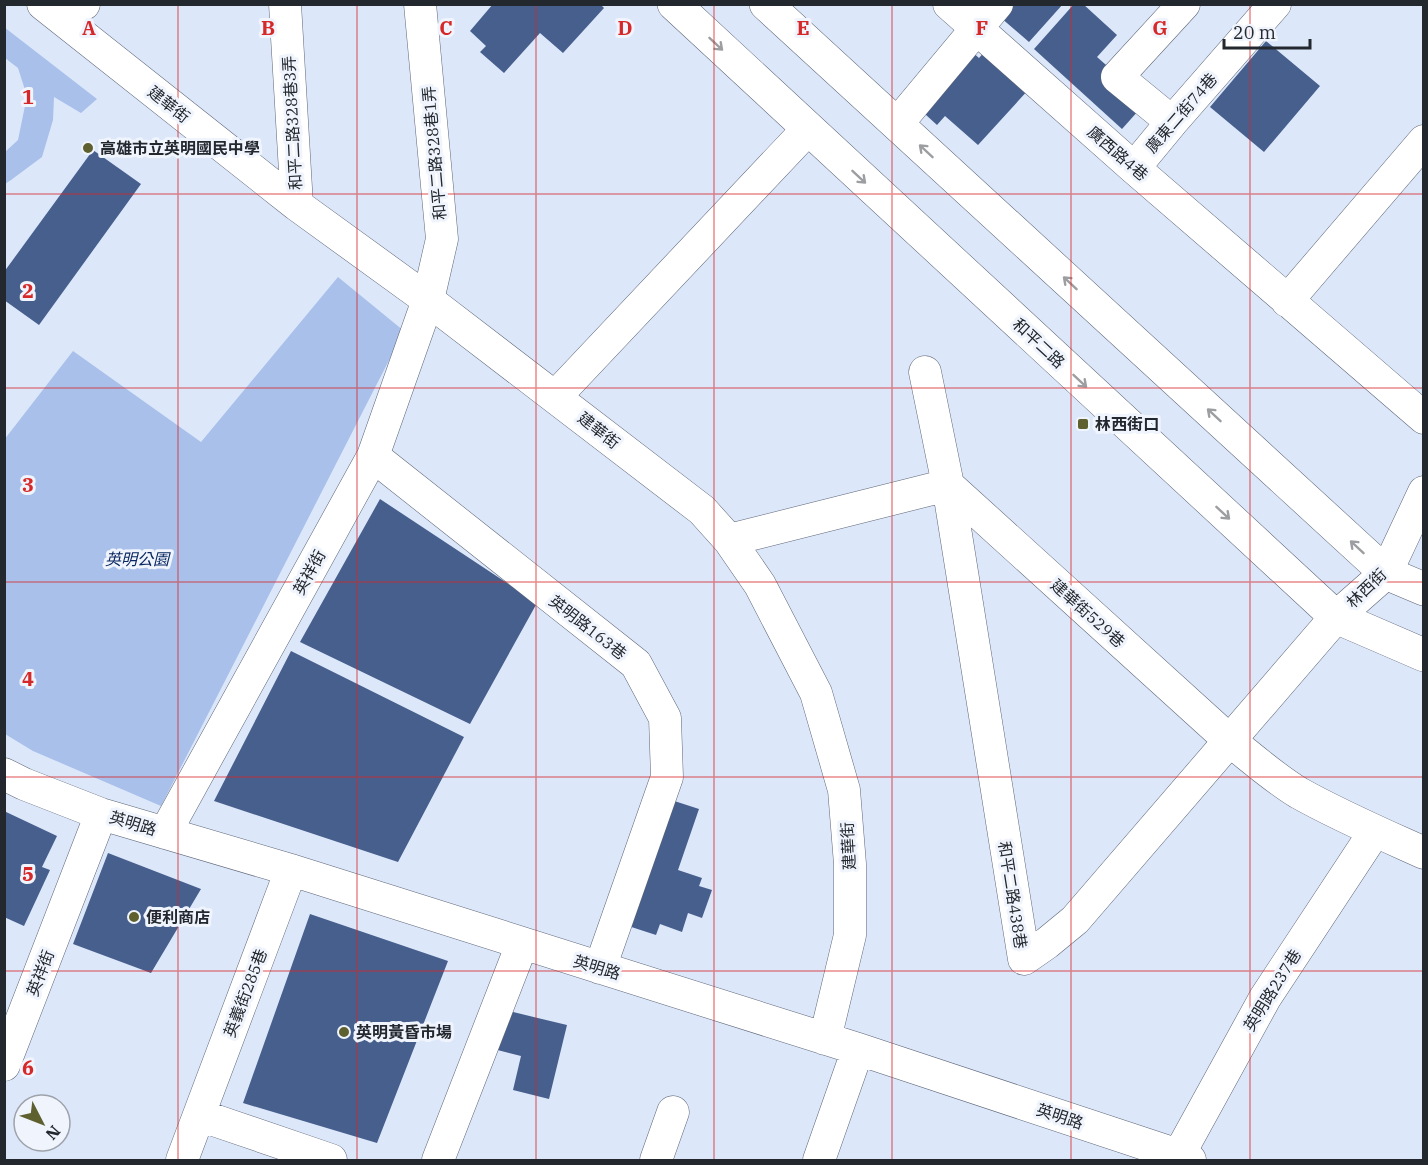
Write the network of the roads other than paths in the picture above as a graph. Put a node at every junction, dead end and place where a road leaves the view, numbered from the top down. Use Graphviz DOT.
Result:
graph roads {
  1 [pos="285,4"];
  2 [pos="420,4"];
  3 [pos="674,4"];
  4 [pos="766,4"];
  5 [pos="949,4"];
  6 [pos="997,4"];
  7 [pos="1184,4"];
  8 [pos="1275,4"];
  9 [pos="61,8"];
  10 [pos="976,29"];
  11 [pos="1172,122"];
  12 [pos="897,124"];
  13 [pos="807,129"];
  14 [pos="1424,141"];
  15 [pos="1134,168"];
  16 [pos="297,205"];
  17 [pos="428,300"];
  18 [pos="1287,301"];
  19 [pos="926,372"];
  20 [pos="555,396"];
  21 [pos="1424,418"];
  22 [pos="373,456"];
  23 [pos="948,485"];
  24 [pos="1424,492"];
  25 [pos="729,540"];
  26 [pos="1386,573"];
  27 [pos="1424,589"];
  28 [pos="1336,616"];
  29 [pos="1424,655"];
  30 [pos="1229,740"];
  31 [pos="4,774"];
  32 [pos="101,814"];
  33 [pos="1375,831"];
  34 [pos="165,833"];
  35 [pos="1424,852"];
  36 [pos="291,870"];
  37 [pos="522,944"];
  38 [pos="600,968"];
  39 [pos="825,1039"];
  40 [pos="858,1049"];
  41 [pos="4,1065"];
  42 [pos="673,1112"];
  43 [pos="199,1115"];
  44 [pos="1182,1159"];
  45 [pos="182,1161"];
  46 [pos="331,1161"];
  47 [pos="438,1161"];
  48 [pos="656,1161"];
  49 [pos="819,1161"];
  1 -- 16 [label="street, 和平二路328巷3弄"];
  2 -- 17 [label="street, 和平二路328巷1弄"];
  3 -- 13 [label="street, 和平二路, one-way"];
  4 -- 12 [label="street"];
  5 -- 10 [label="street, 廣西路4巷"];
  6 -- 10 [label="street"];
  7 -- 11 [label="street"];
  8 -- 11 [label="street, 廣東二街74巷"];
  9 -- 16 [label="street, 建華街"];
  10 -- 12 [label="street"];
  10 -- 15 [label="street, 廣西路4巷"];
  11 -- 15 [label="street, 廣東二街74巷"];
  26 -- 12 [label="street, one-way"];
  13 -- 20 [label="street"];
  13 -- 28 [label="street, 和平二路, one-way"];
  14 -- 18 [label="street"];
  15 -- 18 [label="street, 廣西路4巷"];
  16 -- 17 [label="street, 建華街"];
  17 -- 20 [label="street, 建華街"];
  17 -- 22 [label="street, 英祥街"];
  18 -- 21 [label="street, 廣西路4巷"];
  19 -- 23 [label="street, 和平二路438巷"];
  20 -- 25 [label="street, 建華街"];
  22 -- 34 [label="street, 英祥街"];
  22 -- 38 [label="street, 英明路163巷"];
  23 -- 25 [label="street"];
  23 -- 30 [label="street, 建華街529巷"];
  23 -- 30 [label="street, 和平二路438巷"];
  24 -- 26 [label="street, 林西街"];
  25 -- 39 [label="street, 建華街"];
  26 -- 27 [label="street"];
  26 -- 28 [label="street, 林西街"];
  28 -- 29 [label="street, 和平二路"];
  28 -- 30 [label="street, 和平二路438巷"];
  30 -- 33 [label="street, 建華街529巷"];
  31 -- 32 [label="street, 英明路"];
  32 -- 34 [label="street, 英明路"];
  32 -- 41 [label="street, 英祥街"];
  33 -- 35 [label="street, 建華街529巷"];
  33 -- 44 [label="street, 英明路237巷"];
  34 -- 36 [label="street, 英明路"];
  36 -- 37 [label="street, 英明路"];
  36 -- 43 [label="street, 英義街285巷"];
  37 -- 38 [label="street, 英明路"];
  37 -- 47 [label="street"];
  38 -- 39 [label="street, 英明路"];
  39 -- 40 [label="street, 英明路"];
  40 -- 44 [label="street, 英明路"];
  40 -- 49 [label="street"];
  42 -- 48 [label="street"];
  43 -- 45 [label="street, 英義街285巷"];
  43 -- 46 [label="street"];
}
